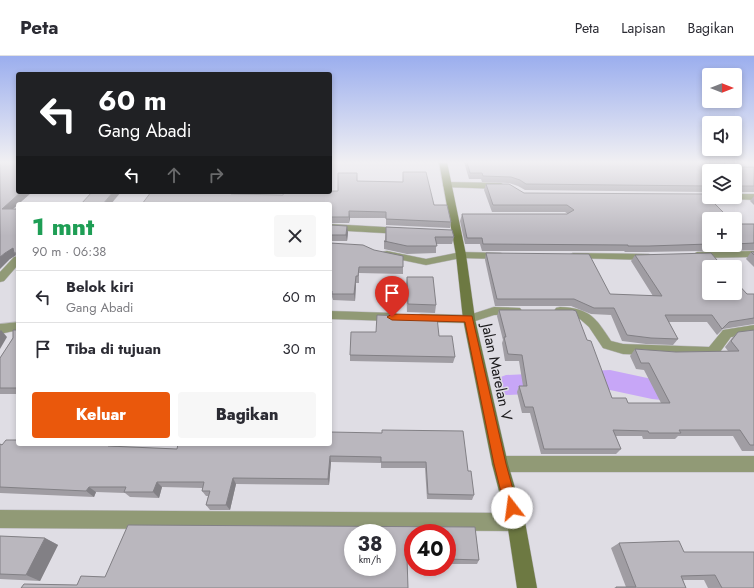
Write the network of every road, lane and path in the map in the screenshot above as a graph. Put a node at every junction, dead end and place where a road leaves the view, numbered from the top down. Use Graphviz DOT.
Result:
graph roads {
  1 [pos="448,187"];
  2 [pos="504,187"];
  3 [pos="509,187"];
  4 [pos="742,197"];
  5 [pos="754,197"];
  6 [pos="332,227"];
  7 [pos="409,231"];
  8 [pos="374,252"];
  9 [pos="754,254"];
  10 [pos="461,255"];
  11 [pos="509,256"];
  12 [pos="565,256"];
  13 [pos="659,256"];
  14 [pos="686,256"];
  15 [pos="16,261"];
  16 [pos="0,278"];
  17 [pos="525,311"];
  18 [pos="548,311"];
  19 [pos="332,316"];
  20 [pos="469,319"];
  21 [pos="16,326"];
  22 [pos="0,329"];
  23 [pos="754,330"];
  24 [pos="500,464"];
  25 [pos="754,464"];
  26 [pos="0,519"];
  27 [pos="516,522"];
  28 [pos="527,588"];
  1 -- 10 [label="street, Jalan Marelan V"];
  2 -- 3 [label="street"];
  4 -- 5 [label="street"];
  6 -- 7 [label="street"];
  8 -- 10 [label="street"];
  9 -- 14 [label="street"];
  10 -- 11 [label="street"];
  10 -- 20 [label="street, Jalan Marelan V"];
  12 -- 13 [label="street"];
  15 -- 16 [label="street"];
  17 -- 20 [label="street"];
  18 -- 23 [label="street"];
  19 -- 20 [label="street"];
  20 -- 24 [label="street, Jalan Marelan V"];
  21 -- 22 [label="street"];
  24 -- 25 [label="street"];
  24 -- 27 [label="street, Jalan Marelan V"];
  26 -- 27 [label="street"];
  27 -- 28 [label="street, Jalan Marelan V"];
}
